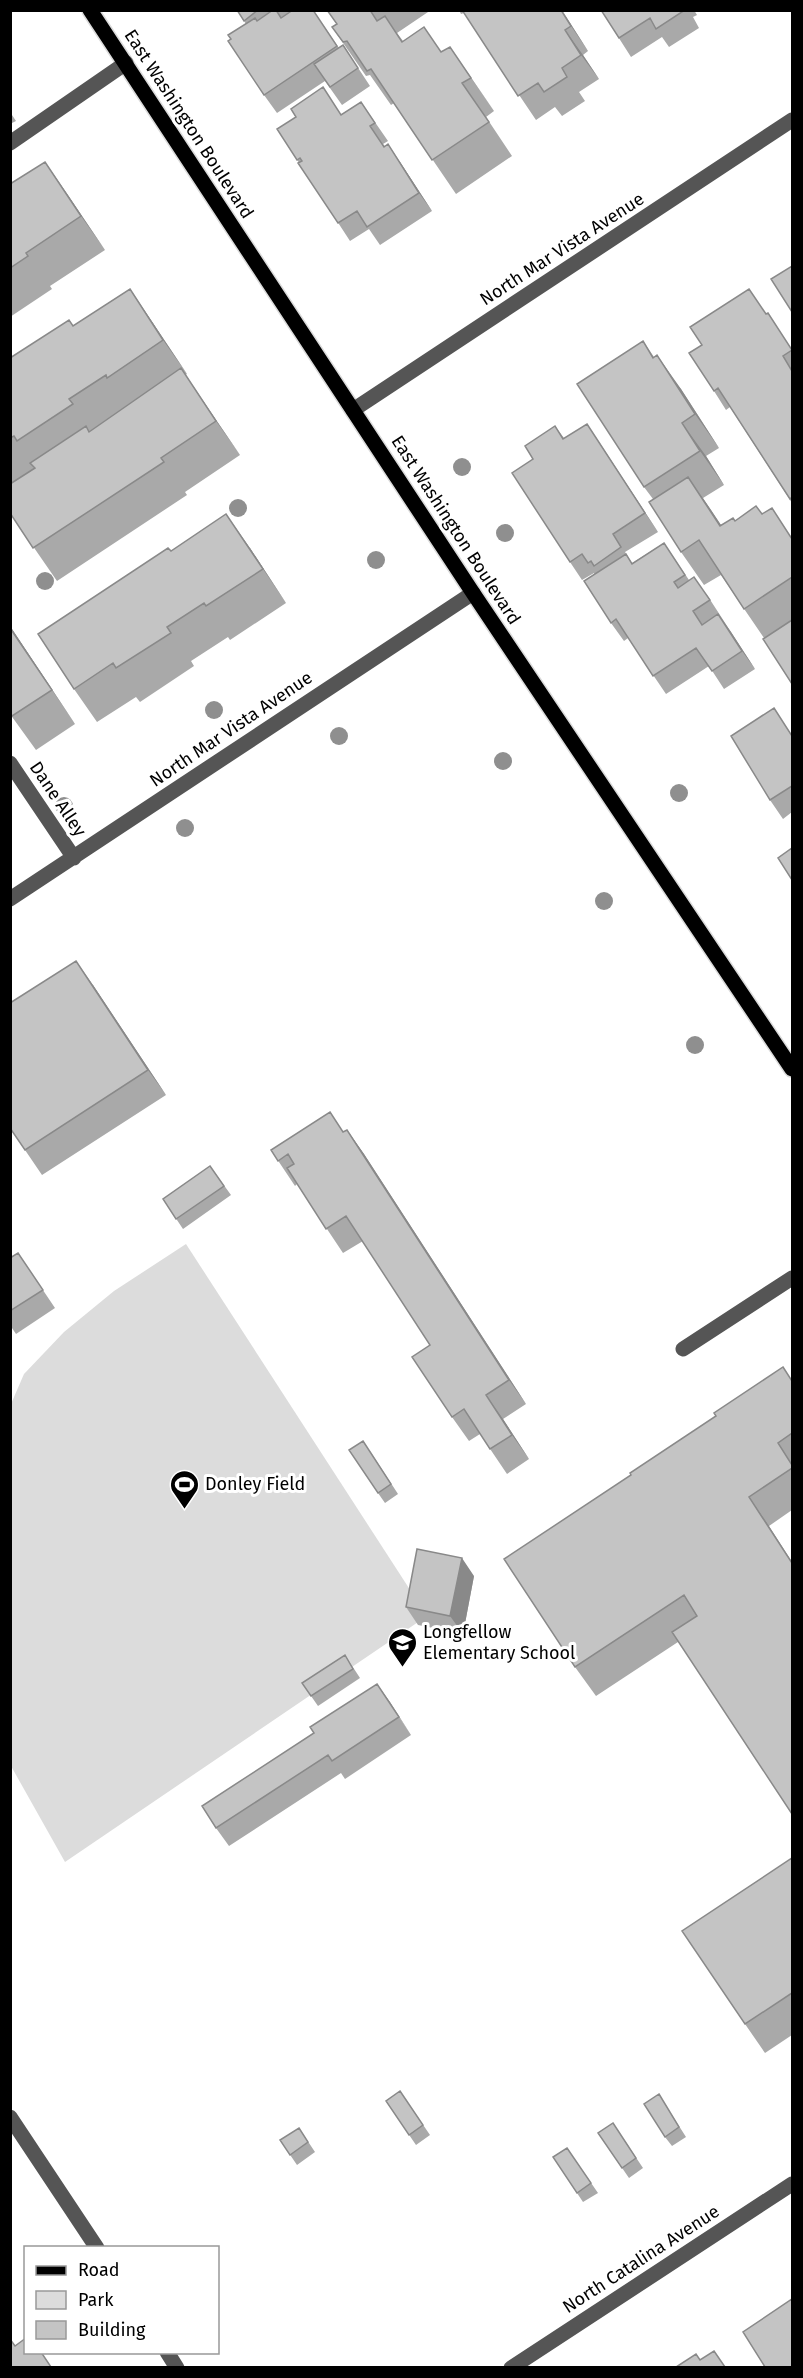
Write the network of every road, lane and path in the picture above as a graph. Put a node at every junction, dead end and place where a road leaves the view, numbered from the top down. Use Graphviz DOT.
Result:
graph roads {
  1 [pos="90,10"];
  2 [pos="126,63"];
  3 [pos="792,120"];
  4 [pos="10,143"];
  5 [pos="353,410"];
  6 [pos="473,593"];
  7 [pos="10,763"];
  8 [pos="74,858"];
  9 [pos="10,899"];
  10 [pos="792,1069"];
  11 [pos="792,1278"];
  12 [pos="683,1349"];
  13 [pos="10,2117"];
  14 [pos="792,2184"];
  15 [pos="96,2246"];
  16 [pos="168,2354"];
  17 [pos="177,2367"];
  18 [pos="511,2367"];
  1 -- 2 [label="main road, East Washington Boulevard"];
  2 -- 4 [label="street"];
  2 -- 5 [label="main road, East Washington Boulevard"];
  3 -- 5 [label="street, North Mar Vista Avenue"];
  5 -- 6 [label="main road, East Washington Boulevard"];
  6 -- 8 [label="street, North Mar Vista Avenue"];
  6 -- 10 [label="main road, East Washington Boulevard"];
  7 -- 8 [label="street, Dane Alley"];
  8 -- 9 [label="street, North Mar Vista Avenue"];
  11 -- 12 [label="street"];
  13 -- 15 [label="street"];
  14 -- 18 [label="street, North Catalina Avenue"];
  16 -- 17 [label="street"];
}
